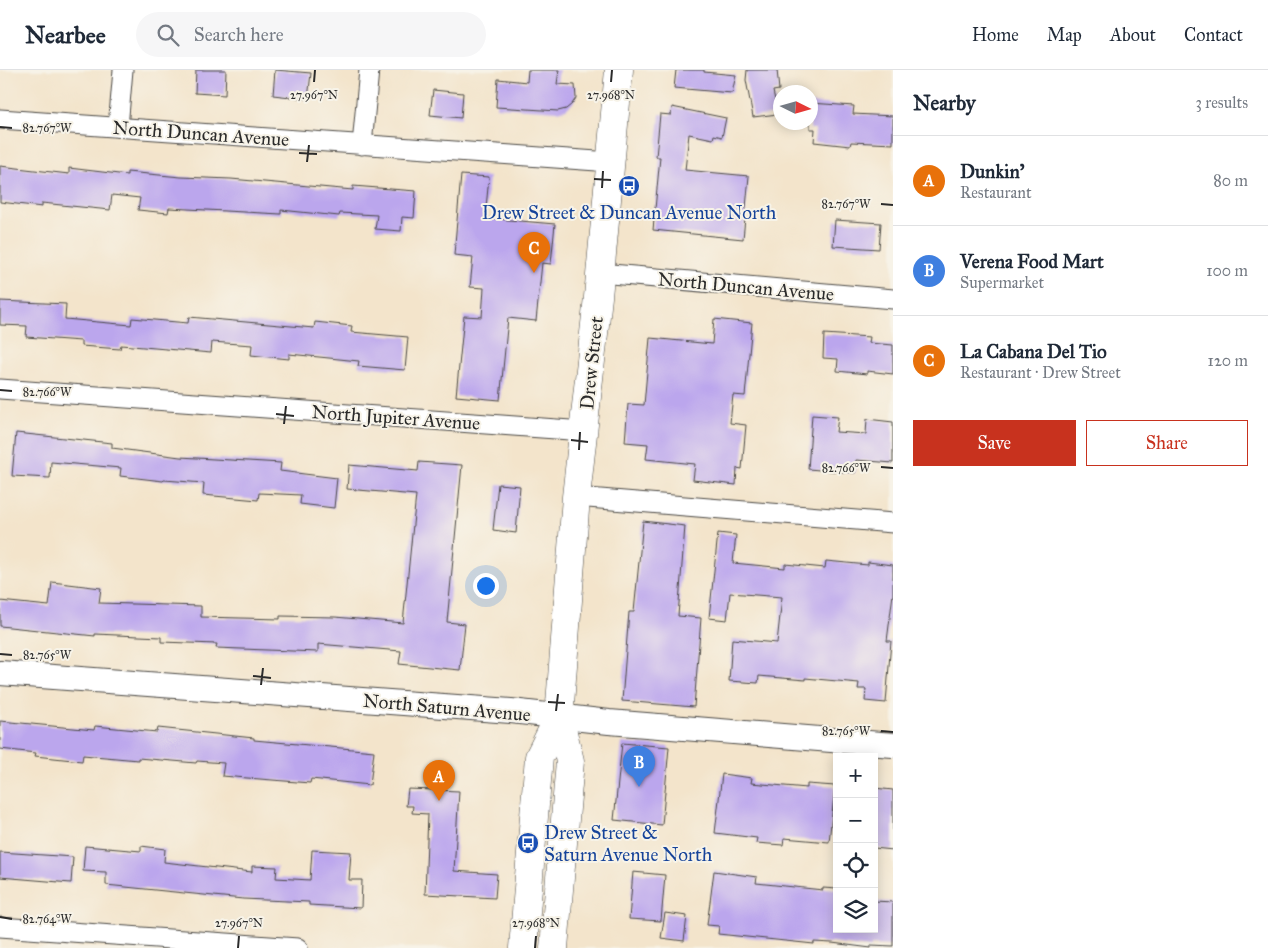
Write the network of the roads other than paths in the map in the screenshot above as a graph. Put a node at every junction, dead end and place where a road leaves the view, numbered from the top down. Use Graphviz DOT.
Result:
graph roads {
  1 [pos="123,70"];
  2 [pos="369,70"];
  3 [pos="619,70"];
  4 [pos="0,119"];
  5 [pos="118,127"];
  6 [pos="362,144"];
  7 [pos="610,162"];
  8 [pos="600,274"];
  9 [pos="893,299"];
  10 [pos="0,389"];
  11 [pos="584,431"];
  12 [pos="576,497"];
  13 [pos="893,523"];
  14 [pos="0,673"];
  15 [pos="559,717"];
  16 [pos="893,745"];
  17 [pos="527,904"];
  18 [pos="0,927"];
  19 [pos="298,948"];
  20 [pos="523,948"];
  21 [pos="532,948"];
  22 [pos="554,948"];
  1 -- 5 [label="street"];
  2 -- 6 [label="street"];
  3 -- 7 [label="main road, Drew Street"];
  4 -- 5 [label="street, North Duncan Avenue"];
  5 -- 6 [label="street, North Duncan Avenue"];
  6 -- 7 [label="street, North Duncan Avenue"];
  7 -- 8 [label="main road, Drew Street"];
  8 -- 9 [label="street, North Duncan Avenue"];
  8 -- 11 [label="main road, Drew Street"];
  10 -- 11 [label="street, North Jupiter Avenue"];
  11 -- 12 [label="main road, Drew Street"];
  12 -- 13 [label="street"];
  12 -- 15 [label="main road, Drew Street"];
  14 -- 15 [label="street, North Saturn Avenue"];
  15 -- 16 [label="street, North Saturn Avenue"];
  15 -- 17 [label="main road, Drew Street"];
  15 -- 22 [label="main road, Drew Street"];
  17 -- 20 [label="main road, Drew Street"];
  17 -- 21 [label="main road"];
  18 -- 19 [label="street"];
}
